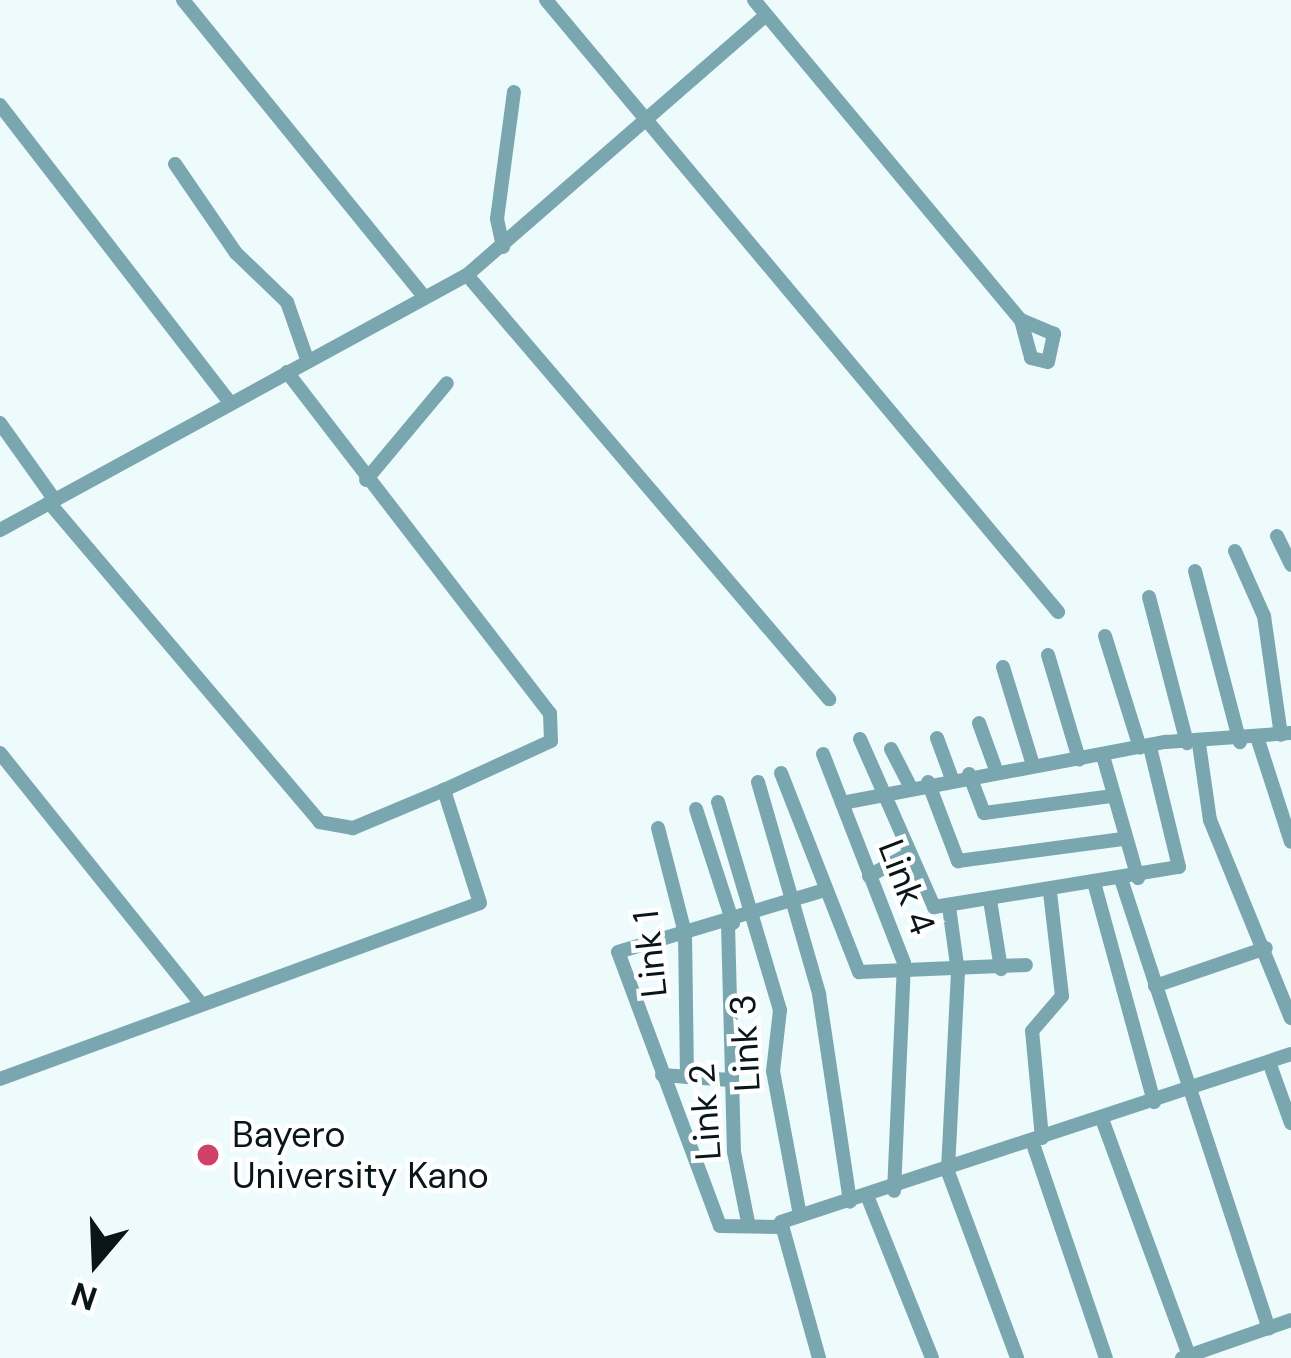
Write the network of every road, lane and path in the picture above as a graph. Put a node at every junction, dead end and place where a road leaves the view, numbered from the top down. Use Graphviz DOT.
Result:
graph roads {
  1 [pos="183,0"];
  2 [pos="545,0"];
  3 [pos="754,0"];
  4 [pos="766,15"];
  5 [pos="514,92"];
  6 [pos="0,105"];
  7 [pos="646,120"];
  8 [pos="175,164"];
  9 [pos="503,248"];
  10 [pos="466,275"];
  11 [pos="424,297"];
  12 [pos="1021,320"];
  13 [pos="307,358"];
  14 [pos="287,372"];
  15 [pos="447,383"];
  16 [pos="230,404"];
  17 [pos="0,423"];
  18 [pos="366,480"];
  19 [pos="51,501"];
  20 [pos="0,530"];
  21 [pos="1276,536"];
  22 [pos="1235,551"];
  23 [pos="1291,565"];
  24 [pos="1195,571"];
  25 [pos="1149,597"];
  26 [pos="1058,612"];
  27 [pos="1106,636"];
  28 [pos="1048,656"];
  29 [pos="1003,668"];
  30 [pos="829,699"];
  31 [pos="979,724"];
  32 [pos="1286,734"];
  33 [pos="937,738"];
  34 [pos="860,739"];
  35 [pos="1258,740"];
  36 [pos="1240,742"];
  37 [pos="1193,744"];
  38 [pos="1145,747"];
  39 [pos="891,749"];
  40 [pos="0,753"];
  41 [pos="823,754"];
  42 [pos="1103,756"];
  43 [pos="1079,759"];
  44 [pos="1033,765"];
  45 [pos="997,770"];
  46 [pos="781,773"];
  47 [pos="969,774"];
  48 [pos="951,776"];
  49 [pos="758,782"];
  50 [pos="928,782"];
  51 [pos="910,786"];
  52 [pos="444,790"];
  53 [pos="882,790"];
  54 [pos="1112,796"];
  55 [pos="718,802"];
  56 [pos="842,803"];
  57 [pos="696,809"];
  58 [pos="658,828"];
  59 [pos="1123,838"];
  60 [pos="1291,842"];
  61 [pos="907,855"];
  62 [pos="869,876"];
  63 [pos="1130,880"];
  64 [pos="1095,886"];
  65 [pos="825,890"];
  66 [pos="1050,892"];
  67 [pos="990,900"];
  68 [pos="794,905"];
  69 [pos="950,907"];
  70 [pos="758,916"];
  71 [pos="730,924"];
  72 [pos="685,932"];
  73 [pos="1266,948"];
  74 [pos="904,963"];
  75 [pos="1026,965"];
  76 [pos="1001,969"];
  77 [pos="958,972"];
  78 [pos="1155,986"];
  79 [pos="200,1004"];
  80 [pos="1291,1018"];
  81 [pos="1291,1054"];
  82 [pos="1268,1062"];
  83 [pos="662,1076"];
  84 [pos="687,1077"];
  85 [pos="0,1079"];
  86 [pos="730,1080"];
  87 [pos="1187,1092"];
  88 [pos="1154,1102"];
  89 [pos="1102,1119"];
  90 [pos="1291,1123"];
  91 [pos="1037,1140"];
  92 [pos="948,1172"];
  93 [pos="894,1191"];
  94 [pos="868,1198"];
  95 [pos="850,1202"];
  96 [pos="800,1215"];
  97 [pos="748,1222"];
  98 [pos="779,1227"];
  99 [pos="1291,1320"];
  100 [pos="1269,1328"];
  101 [pos="1185,1357"];
  102 [pos="819,1358"];
  103 [pos="932,1358"];
  104 [pos="1017,1358"];
  105 [pos="1106,1358"];
  1 -- 11 [label="street"];
  2 -- 7 [label="street"];
  3 -- 4 [label="street"];
  4 -- 7 [label="street"];
  4 -- 12 [label="street"];
  5 -- 9 [label="street"];
  6 -- 16 [label="street"];
  7 -- 9 [label="street"];
  7 -- 26 [label="street"];
  8 -- 13 [label="street"];
  9 -- 10 [label="street"];
  10 -- 11 [label="street"];
  10 -- 30 [label="street"];
  11 -- 13 [label="street"];
  13 -- 14 [label="street"];
  14 -- 16 [label="street"];
  14 -- 18 [label="street"];
  15 -- 18 [label="street"];
  16 -- 19 [label="street"];
  17 -- 19 [label="street"];
  18 -- 52 [label="street"];
  19 -- 20 [label="street"];
  19 -- 52 [label="street"];
  21 -- 23 [label="street"];
  22 -- 32 [label="street"];
  24 -- 36 [label="street"];
  25 -- 37 [label="street"];
  27 -- 38 [label="street"];
  28 -- 43 [label="street"];
  29 -- 44 [label="street"];
  31 -- 45 [label="street"];
  32 -- 35 [label="street"];
  33 -- 48 [label="street"];
  34 -- 53 [label="street"];
  35 -- 36 [label="street"];
  35 -- 60 [label="street"];
  36 -- 37 [label="street"];
  37 -- 38 [label="street"];
  37 -- 73 [label="street"];
  38 -- 42 [label="street"];
  38 -- 63 [label="street"];
  39 -- 51 [label="street"];
  40 -- 79 [label="street"];
  41 -- 56 [label="street, Link 4"];
  42 -- 43 [label="street"];
  42 -- 54 [label="street"];
  43 -- 44 [label="street"];
  44 -- 45 [label="street"];
  45 -- 47 [label="street"];
  46 -- 65 [label="street"];
  47 -- 48 [label="street"];
  47 -- 54 [label="street"];
  48 -- 50 [label="street"];
  49 -- 68 [label="street"];
  50 -- 51 [label="street"];
  50 -- 59 [label="street"];
  51 -- 53 [label="street"];
  52 -- 79 [label="street"];
  53 -- 56 [label="street"];
  53 -- 61 [label="street"];
  54 -- 59 [label="street"];
  55 -- 70 [label="street, Link 3"];
  56 -- 62 [label="street, Link 4"];
  57 -- 71 [label="street, Link 2"];
  58 -- 72 [label="street, Link 1"];
  59 -- 63 [label="street"];
  61 -- 62 [label="street"];
  61 -- 69 [label="street"];
  62 -- 74 [label="street, Link 4"];
  63 -- 64 [label="street"];
  63 -- 78 [label="street"];
  63 -- 87 [label="street"];
  64 -- 66 [label="street"];
  64 -- 88 [label="street"];
  65 -- 68 [label="street"];
  65 -- 74 [label="street"];
  66 -- 67 [label="street"];
  66 -- 91 [label="street"];
  67 -- 69 [label="street"];
  67 -- 76 [label="street"];
  68 -- 70 [label="street"];
  68 -- 95 [label="street"];
  69 -- 77 [label="street"];
  70 -- 71 [label="street"];
  70 -- 96 [label="street, Link 3"];
  71 -- 72 [label="street"];
  71 -- 86 [label="street, Link 2"];
  72 -- 83 [label="street"];
  72 -- 84 [label="street, Link 1"];
  73 -- 78 [label="street"];
  73 -- 80 [label="street"];
  74 -- 77 [label="street"];
  74 -- 93 [label="street, Link 4"];
  75 -- 76 [label="street"];
  76 -- 77 [label="street"];
  77 -- 92 [label="street"];
  78 -- 87 [label="street"];
  79 -- 85 [label="street"];
  81 -- 82 [label="street"];
  82 -- 87 [label="street"];
  82 -- 90 [label="street"];
  83 -- 84 [label="street"];
  83 -- 97 [label="street"];
  84 -- 86 [label="street"];
  86 -- 97 [label="street, Link 2"];
  87 -- 88 [label="street"];
  87 -- 100 [label="street"];
  88 -- 89 [label="street"];
  89 -- 91 [label="street"];
  89 -- 101 [label="street"];
  91 -- 92 [label="street"];
  91 -- 105 [label="street"];
  92 -- 93 [label="street"];
  92 -- 104 [label="street"];
  93 -- 94 [label="street"];
  94 -- 95 [label="street"];
  94 -- 103 [label="street"];
  95 -- 96 [label="street"];
  96 -- 98 [label="street"];
  97 -- 98 [label="street"];
  98 -- 102 [label="street"];
  99 -- 100 [label="street"];
  100 -- 101 [label="street"];
}
